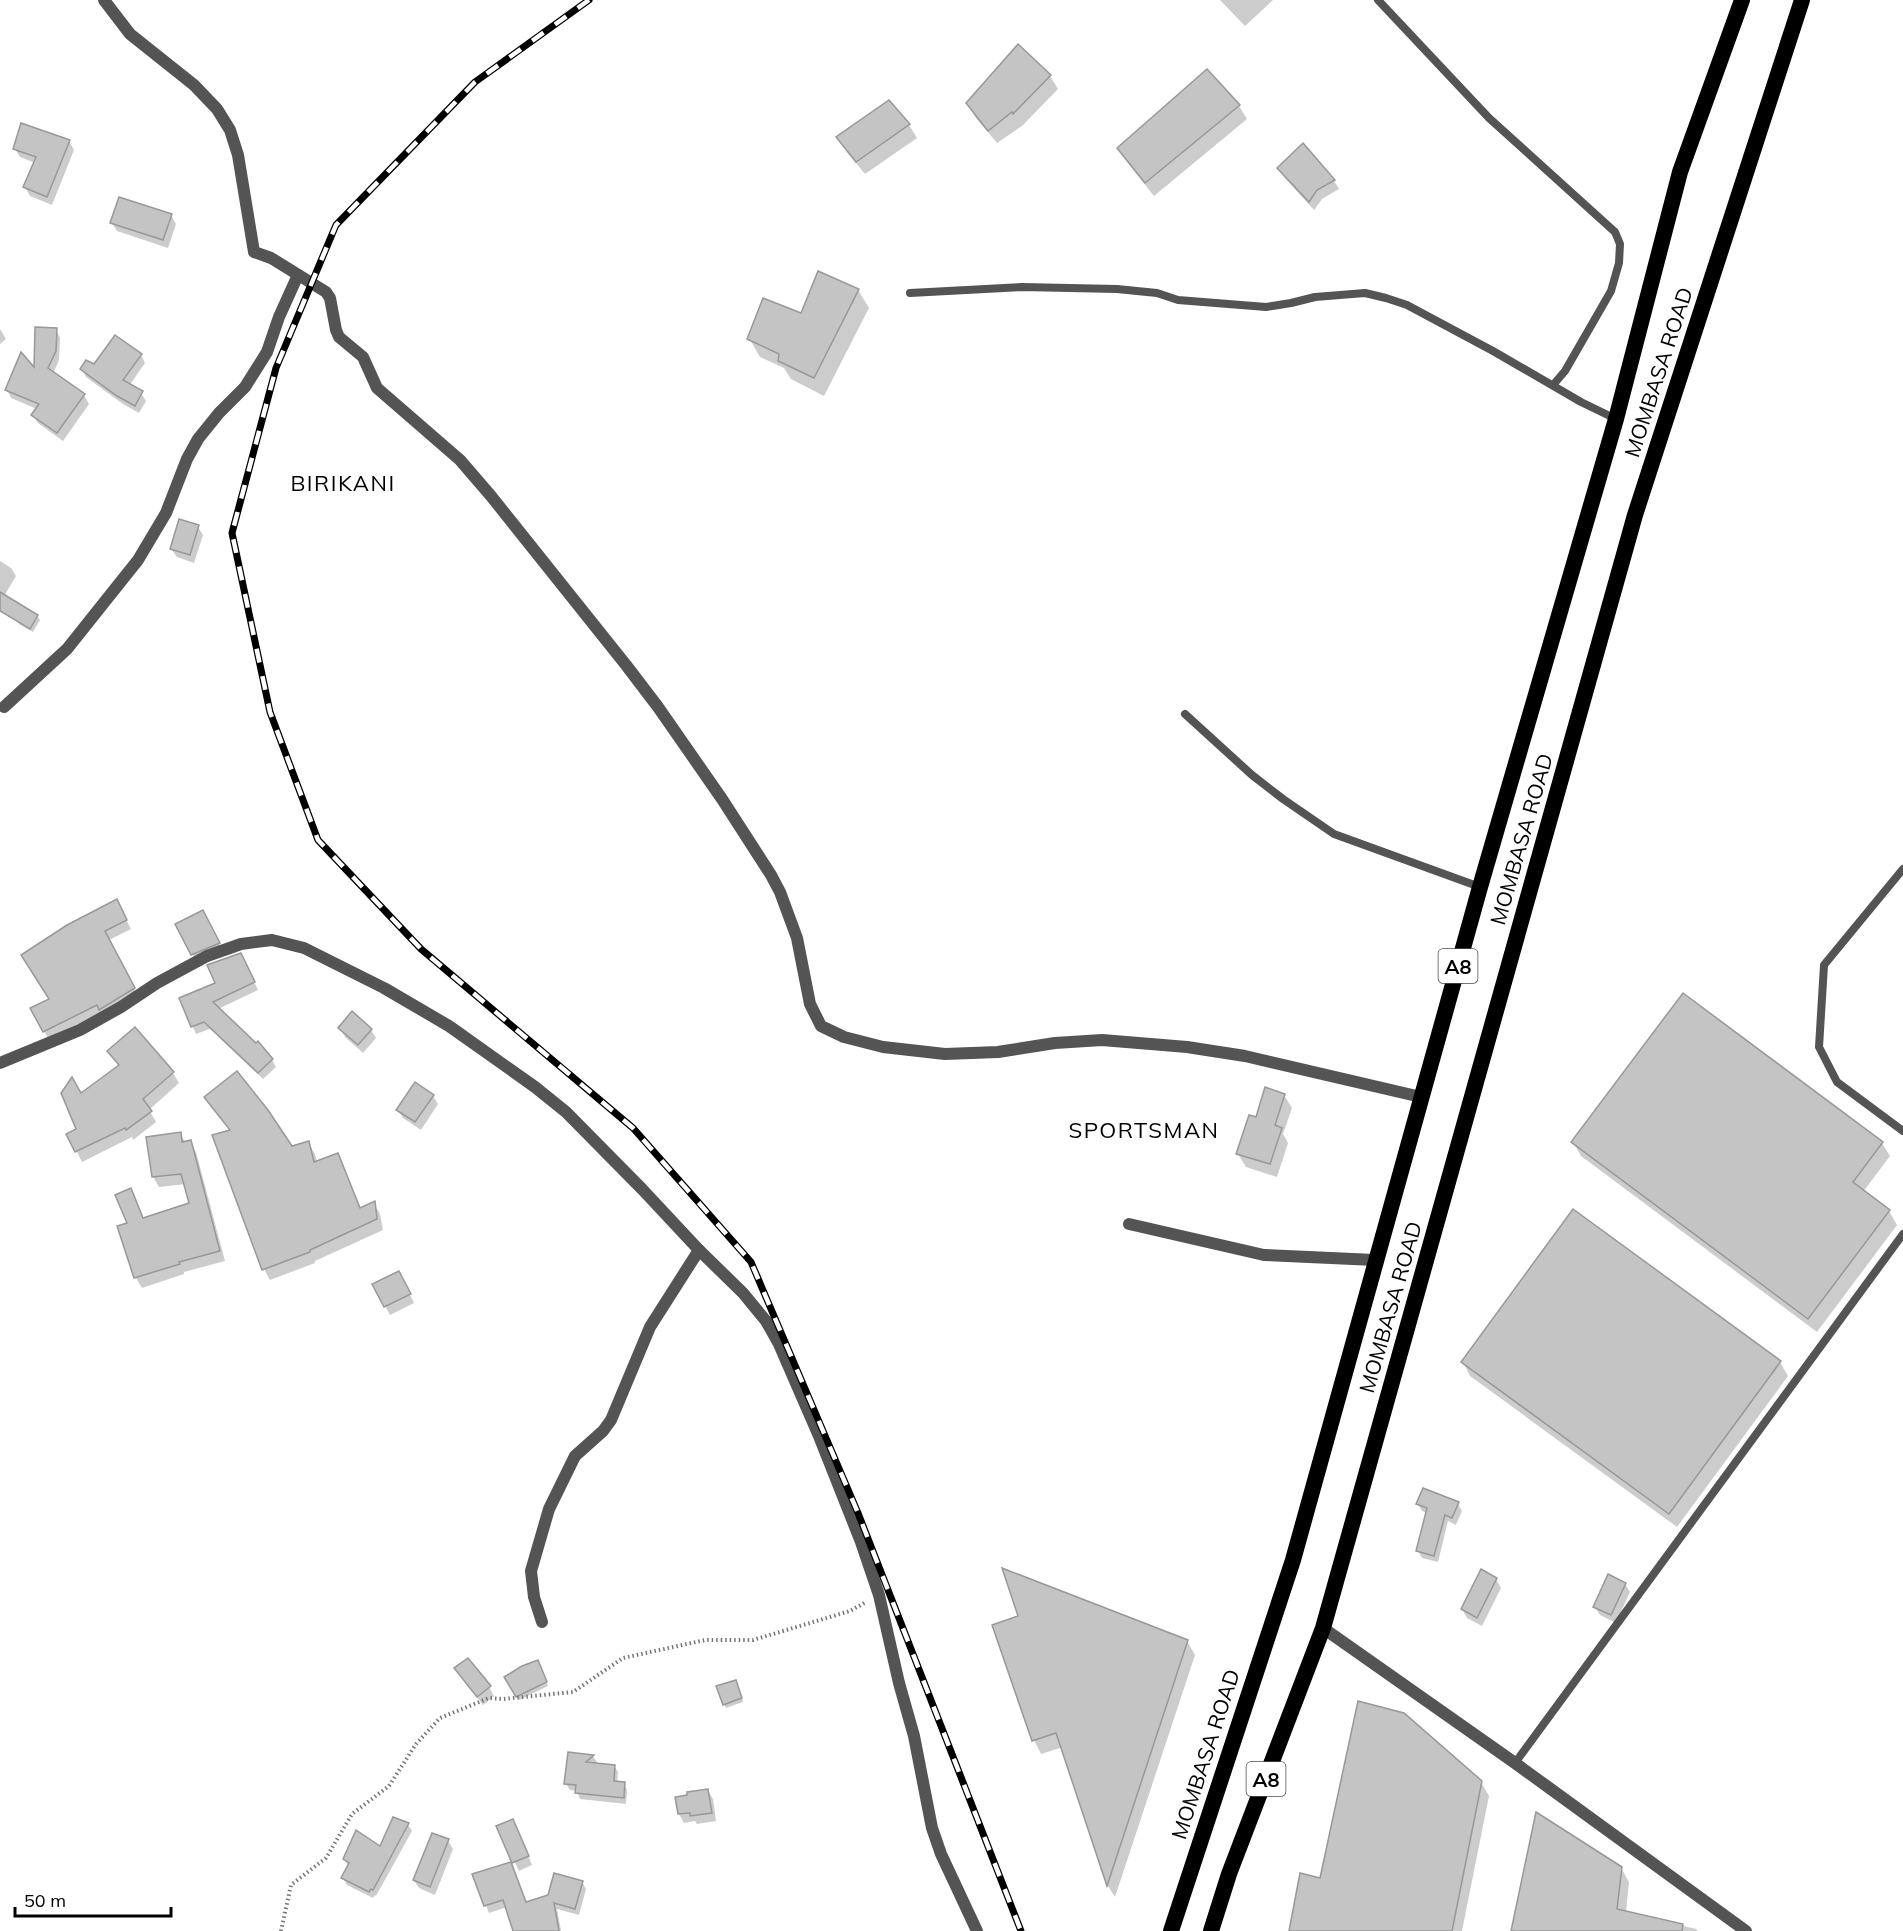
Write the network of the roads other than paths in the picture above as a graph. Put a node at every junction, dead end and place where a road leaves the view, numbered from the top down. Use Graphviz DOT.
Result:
graph roads {
  1 [pos="104,0"];
  2 [pos="1378,0"];
  3 [pos="1742,0"];
  4 [pos="1802,0"];
  5 [pos="298,275"];
  6 [pos="910,293"];
  7 [pos="1553,385"];
  8 [pos="1616,419"];
  9 [pos="4,707"];
  10 [pos="1185,714"];
  11 [pos="1903,869"];
  12 [pos="1480,887"];
  13 [pos="0,1063"];
  14 [pos="1421,1097"];
  15 [pos="1903,1131"];
  16 [pos="1129,1224"];
  17 [pos="1903,1234"];
  18 [pos="699,1250"];
  19 [pos="1375,1260"];
  20 [pos="542,1622"];
  21 [pos="1323,1628"];
  22 [pos="1515,1763"];
  23 [pos="977,1931"];
  24 [pos="1170,1931"];
  25 [pos="1211,1931"];
  26 [pos="1746,1931"];
  1 -- 5 [label="street"];
  2 -- 7 [label="lane"];
  3 -- 8 [label="highway, MOMBASA ROAD / A8"];
  4 -- 21 [label="highway, MOMBASA ROAD / A8"];
  5 -- 9 [label="street"];
  5 -- 14 [label="street"];
  6 -- 7 [label="lane"];
  7 -- 8 [label="lane"];
  8 -- 12 [label="highway, MOMBASA ROAD / A8"];
  10 -- 12 [label="lane"];
  11 -- 15 [label="lane"];
  12 -- 14 [label="highway, MOMBASA ROAD / A8"];
  13 -- 18 [label="street"];
  14 -- 19 [label="highway, MOMBASA ROAD / A8"];
  16 -- 19 [label="street"];
  17 -- 22 [label="lane"];
  18 -- 20 [label="street"];
  18 -- 23 [label="street"];
  19 -- 24 [label="highway, MOMBASA ROAD / A8"];
  21 -- 22 [label="street"];
  21 -- 25 [label="highway, MOMBASA ROAD / A8"];
  22 -- 26 [label="street"];
}
